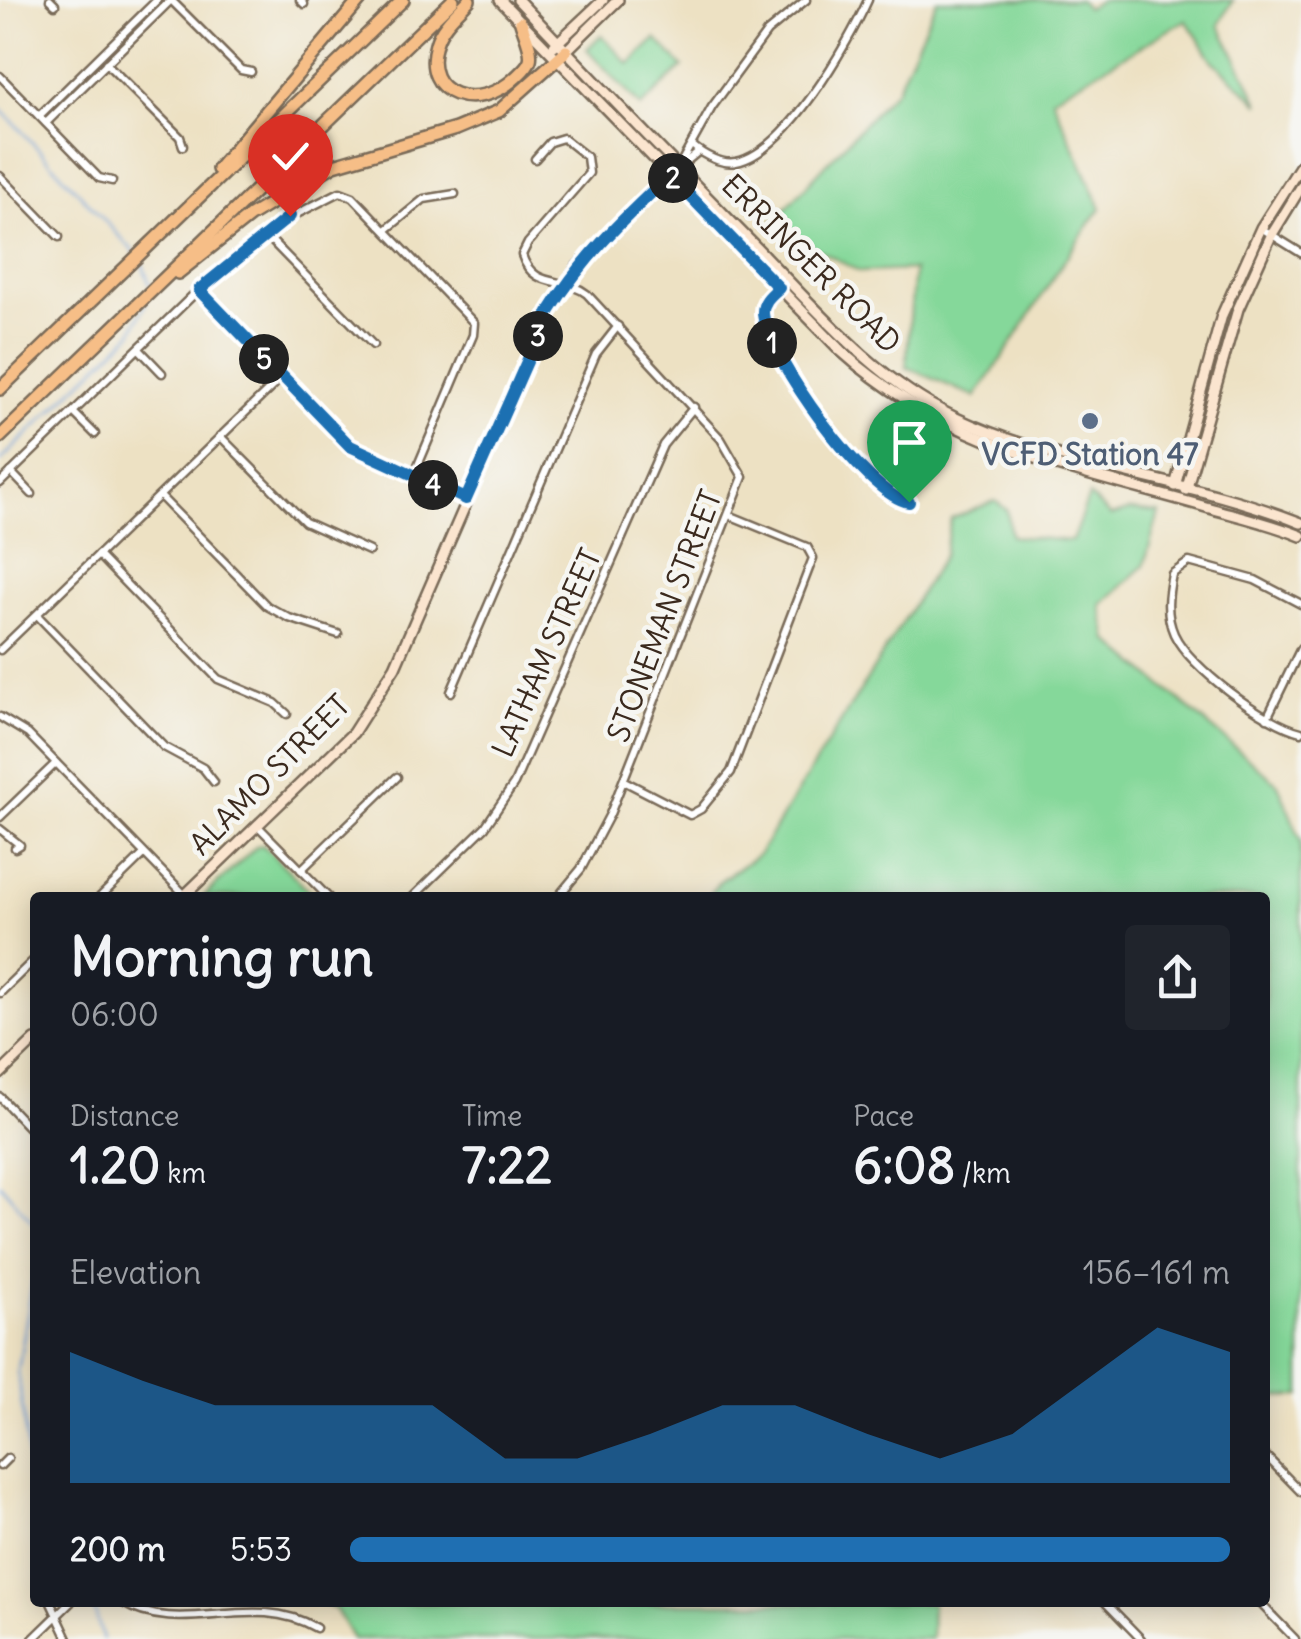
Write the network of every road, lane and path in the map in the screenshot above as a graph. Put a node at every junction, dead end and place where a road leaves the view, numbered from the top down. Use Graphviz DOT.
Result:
graph roads {
  1 [pos="158,0"];
  2 [pos="171,0"];
  3 [pos="360,0"];
  4 [pos="401,0"];
  5 [pos="454,0"];
  6 [pos="469,0"];
  7 [pos="500,0"];
  8 [pos="518,0"];
  9 [pos="602,0"];
  10 [pos="618,0"];
  11 [pos="806,0"];
  12 [pos="868,0"];
  13 [pos="522,22"];
  14 [pos="557,51"];
  15 [pos="100,57"];
  16 [pos="106,64"];
  17 [pos="251,72"];
  18 [pos="0,76"];
  19 [pos="39,116"];
  20 [pos="46,123"];
  21 [pos="184,146"];
  22 [pos="696,148"];
  23 [pos="535,159"];
  24 [pos="1301,165"];
  25 [pos="674,171"];
  26 [pos="0,176"];
  27 [pos="112,181"];
  28 [pos="1301,186"];
  29 [pos="455,194"];
  30 [pos="179,216"];
  31 [pos="1261,228"];
  32 [pos="386,230"];
  33 [pos="264,234"];
  34 [pos="1272,236"];
  35 [pos="59,237"];
  36 [pos="1301,253"];
  37 [pos="788,280"];
  38 [pos="157,286"];
  39 [pos="565,286"];
  40 [pos="779,288"];
  41 [pos="199,290"];
  42 [pos="618,326"];
  43 [pos="373,345"];
  44 [pos="138,349"];
  45 [pos="162,372"];
  46 [pos="282,377"];
  47 [pos="0,389"];
  48 [pos="694,407"];
  49 [pos="74,412"];
  50 [pos="94,434"];
  51 [pos="220,436"];
  52 [pos="0,437"];
  53 [pos="11,472"];
  54 [pos="412,477"];
  55 [pos="0,483"];
  56 [pos="1174,484"];
  57 [pos="1188,488"];
  58 [pos="32,494"];
  59 [pos="160,496"];
  60 [pos="1176,498"];
  61 [pos="466,499"];
  62 [pos="909,502"];
  63 [pos="729,516"];
  64 [pos="1301,523"];
  65 [pos="1301,536"];
  66 [pos="368,551"];
  67 [pos="98,555"];
  68 [pos="1301,604"];
  69 [pos="37,614"];
  70 [pos="338,634"];
  71 [pos="1301,648"];
  72 [pos="0,650"];
  73 [pos="451,692"];
  74 [pos="287,714"];
  75 [pos="0,717"];
  76 [pos="1267,718"];
  77 [pos="1301,732"];
  78 [pos="56,762"];
  79 [pos="397,777"];
  80 [pos="624,781"];
  81 [pos="214,782"];
  82 [pos="0,816"];
  83 [pos="258,826"];
  84 [pos="0,829"];
  85 [pos="15,848"];
  86 [pos="144,854"];
  87 [pos="301,870"];
  88 [pos="105,892"];
  89 [pos="180,892"];
  90 [pos="188,892"];
  91 [pos="323,892"];
  92 [pos="418,892"];
  93 [pos="562,892"];
  94 [pos="30,964"];
  95 [pos="0,993"];
  96 [pos="30,1045"];
  97 [pos="0,1074"];
  98 [pos="0,1097"];
  99 [pos="30,1129"];
  100 [pos="8,1458"];
  101 [pos="1270,1460"];
  102 [pos="0,1466"];
  103 [pos="1301,1492"];
  104 [pos="54,1607"];
  105 [pos="66,1607"];
  106 [pos="132,1607"];
  107 [pos="1110,1607"];
  108 [pos="1264,1607"];
  109 [pos="59,1614"];
  110 [pos="316,1628"];
  111 [pos="33,1639"];
  112 [pos="68,1639"];
  113 [pos="1141,1639"];
  114 [pos="1295,1639"];
  1 -- 15 [label="street"];
  2 -- 16 [label="street"];
  2 -- 17 [label="street"];
  3 -- 30 [label="highway"];
  4 -- 30 [label="highway"];
  5 -- 38 [label="highway"];
  6 -- 13 [label="highway"];
  7 -- 13 [label="main road, ERRINGER ROAD"];
  8 -- 14 [label="main road, ERRINGER ROAD"];
  9 -- 14 [label="main road"];
  10 -- 14 [label="main road"];
  11 -- 22 [label="street, ALAMO STREET"];
  12 -- 22 [label="street"];
  13 -- 14 [label="main road, ERRINGER ROAD"];
  14 -- 25 [label="main road, ERRINGER ROAD"];
  14 -- 38 [label="highway"];
  15 -- 16 [label="street"];
  15 -- 19 [label="street"];
  16 -- 20 [label="street"];
  16 -- 21 [label="street"];
  18 -- 19 [label="street"];
  19 -- 20 [label="street"];
  20 -- 27 [label="street"];
  22 -- 25 [label="street, ALAMO STREET"];
  23 -- 39 [label="street, STONEMAN STREET"];
  24 -- 31 [label="main road"];
  25 -- 37 [label="main road, ERRINGER ROAD"];
  25 -- 39 [label="main road, ALAMO STREET"];
  25 -- 40 [label="main road, ERRINGER ROAD"];
  26 -- 35 [label="street"];
  28 -- 34 [label="main road"];
  29 -- 32 [label="street"];
  30 -- 47 [label="highway"];
  31 -- 34 [label="street"];
  31 -- 56 [label="main road"];
  32 -- 33 [label="street"];
  32 -- 54 [label="street"];
  33 -- 41 [label="street"];
  33 -- 43 [label="street"];
  34 -- 36 [label="street"];
  34 -- 57 [label="main road"];
  37 -- 40 [label="street"];
  37 -- 56 [label="main road, ERRINGER ROAD"];
  38 -- 52 [label="highway"];
  39 -- 42 [label="street, STONEMAN STREET"];
  39 -- 61 [label="main road, ALAMO STREET"];
  40 -- 60 [label="main road, ERRINGER ROAD"];
  40 -- 62 [label="street"];
  41 -- 44 [label="street"];
  41 -- 46 [label="street"];
  42 -- 48 [label="street, STONEMAN STREET"];
  42 -- 73 [label="street"];
  44 -- 45 [label="street"];
  44 -- 49 [label="street"];
  46 -- 51 [label="street"];
  46 -- 54 [label="street"];
  48 -- 63 [label="street, STONEMAN STREET"];
  48 -- 92 [label="street, LATHAM STREET"];
  49 -- 50 [label="street"];
  49 -- 53 [label="street"];
  51 -- 59 [label="street"];
  51 -- 66 [label="street"];
  53 -- 55 [label="street"];
  53 -- 58 [label="street"];
  54 -- 61 [label="street"];
  56 -- 57 [label="main road, ERRINGER ROAD"];
  56 -- 60 [label="main road"];
  57 -- 60 [label="main road"];
  57 -- 64 [label="main road, ERRINGER ROAD"];
  59 -- 67 [label="street"];
  59 -- 70 [label="street"];
  60 -- 65 [label="main road, ERRINGER ROAD"];
  61 -- 83 [label="main road, ALAMO STREET"];
  63 -- 80 [label="street, STONEMAN STREET"];
  63 -- 80 [label="street"];
  67 -- 69 [label="street"];
  67 -- 74 [label="street"];
  68 -- 76 [label="street"];
  69 -- 72 [label="street"];
  69 -- 81 [label="street"];
  71 -- 76 [label="street"];
  75 -- 78 [label="street"];
  76 -- 77 [label="street"];
  78 -- 82 [label="street"];
  78 -- 86 [label="street"];
  79 -- 87 [label="street"];
  80 -- 93 [label="street, STONEMAN STREET"];
  83 -- 87 [label="street"];
  83 -- 90 [label="main road, ALAMO STREET"];
  84 -- 85 [label="street"];
  86 -- 88 [label="street"];
  86 -- 89 [label="street"];
  87 -- 91 [label="street"];
  94 -- 95 [label="street"];
  96 -- 97 [label="main road"];
  98 -- 99 [label="street"];
  100 -- 102 [label="street"];
  101 -- 103 [label="street"];
  104 -- 109 [label="street"];
  105 -- 109 [label="street"];
  106 -- 110 [label="street"];
  107 -- 113 [label="street"];
  108 -- 114 [label="street"];
  109 -- 111 [label="street"];
  109 -- 112 [label="street"];
}
